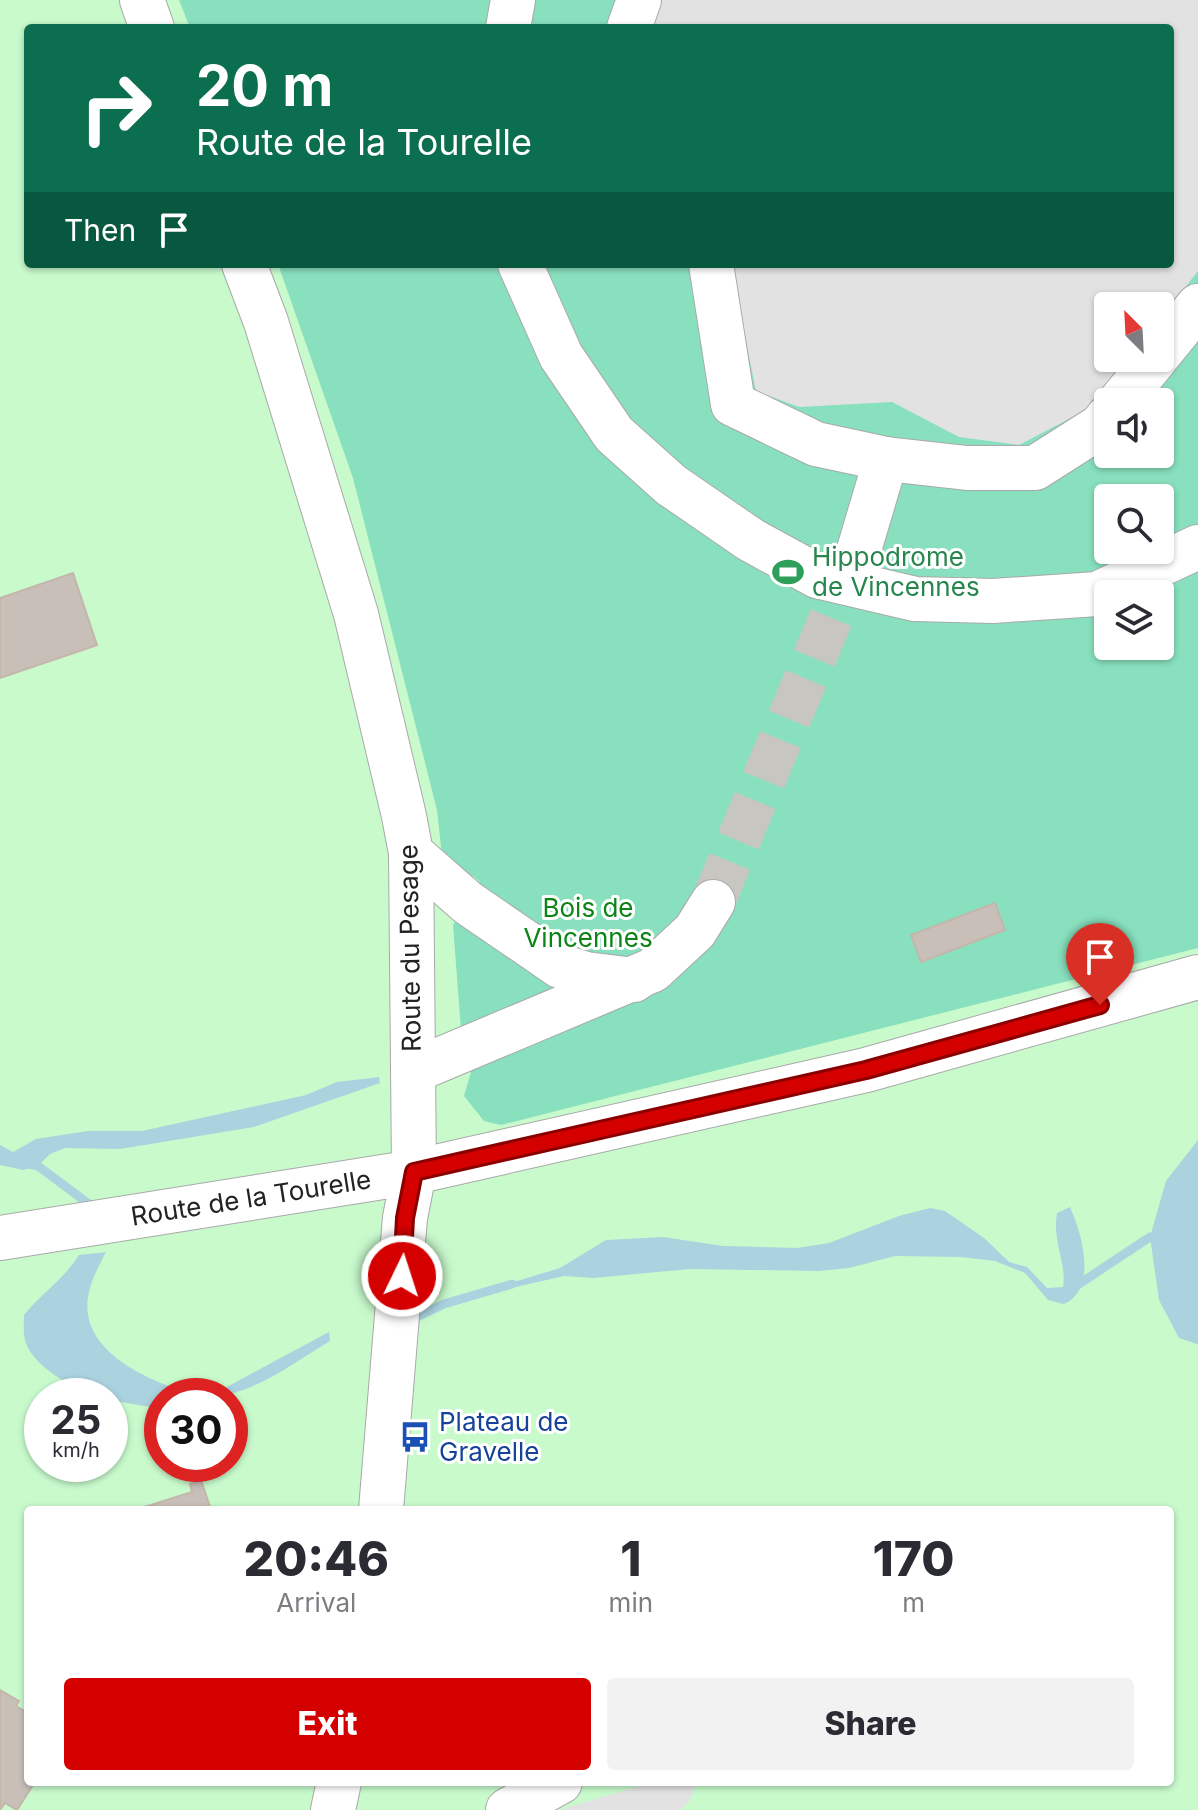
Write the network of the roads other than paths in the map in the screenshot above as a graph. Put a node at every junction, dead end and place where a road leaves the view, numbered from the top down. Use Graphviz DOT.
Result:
graph roads {
  1 [pos="142,0"];
  2 [pos="513,0"];
  3 [pos="639,0"];
  4 [pos="151,24"];
  5 [pos="509,24"];
  6 [pos="630,24"];
  7 [pos="246,268"];
  8 [pos="522,268"];
  9 [pos="712,268"];
  10 [pos="1198,306"];
  11 [pos="1174,336"];
  12 [pos="1145,372"];
  13 [pos="1131,388"];
  14 [pos="1094,430"];
  15 [pos="886,459"];
  16 [pos="1198,547"];
  17 [pos="858,553"];
  18 [pos="408,834"];
  19 [pos="713,902"];
  20 [pos="1198,977"];
  21 [pos="634,980"];
  22 [pos="413,1071"];
  23 [pos="414,1172"];
  24 [pos="0,1238"];
  25 [pos="381,1506"];
  26 [pos="338,1786"];
  27 [pos="553,1786"];
  28 [pos="333,1810"];
  29 [pos="508,1810"];
  1 -- 4 [label="street"];
  2 -- 5 [label="street"];
  3 -- 6 [label="street"];
  7 -- 18 [label="street, Route du Pesage"];
  8 -- 16 [label="street"];
  9 -- 15 [label="street"];
  10 -- 11 [label="street"];
  12 -- 13 [label="street"];
  14 -- 15 [label="street"];
  15 -- 17 [label="street"];
  18 -- 21 [label="street"];
  18 -- 22 [label="street, Route du Pesage"];
  19 -- 21 [label="street"];
  20 -- 23 [label="street, Route de la Tourelle"];
  21 -- 22 [label="street"];
  22 -- 23 [label="street, Route du Pesage"];
  23 -- 24 [label="street, Route de la Tourelle"];
  23 -- 25 [label="street, Route du Pesage"];
  26 -- 28 [label="street"];
  27 -- 29 [label="street"];
}
